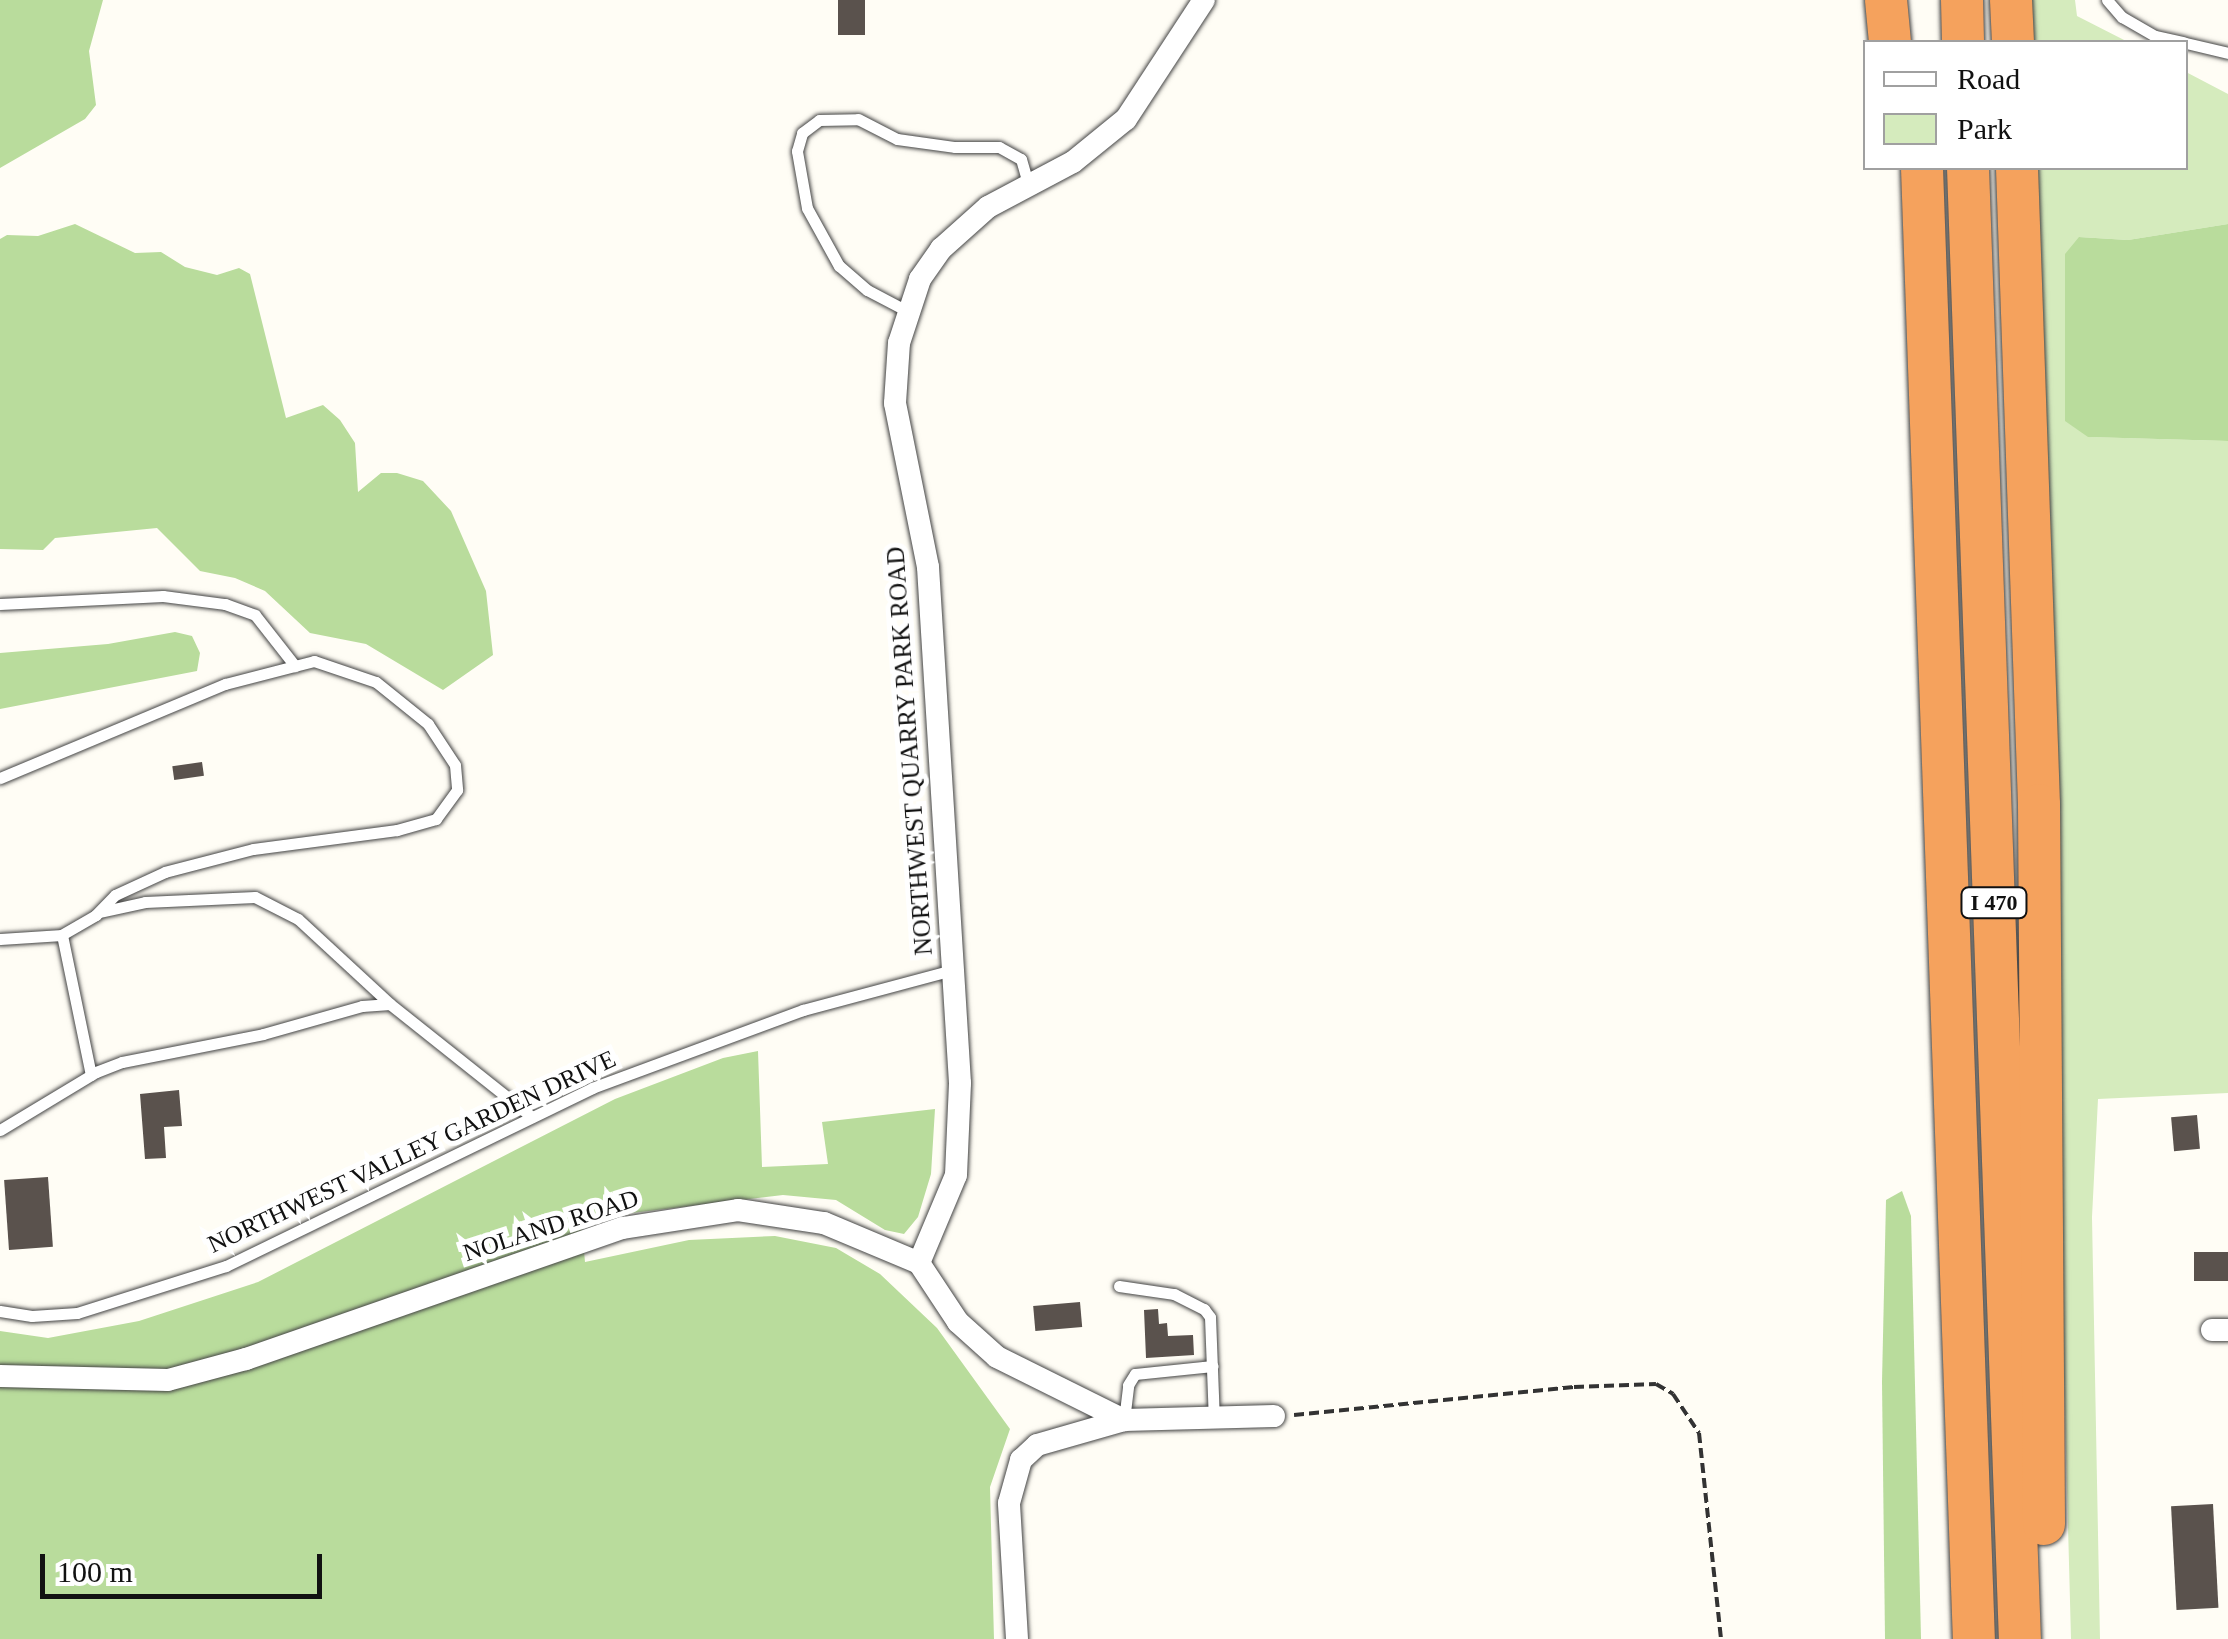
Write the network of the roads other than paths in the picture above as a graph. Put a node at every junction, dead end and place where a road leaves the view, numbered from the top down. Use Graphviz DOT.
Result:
graph roads {
  1 [pos="1204,0"];
  2 [pos="1886,0"];
  3 [pos="1916,0"];
  4 [pos="1962,0"];
  5 [pos="2012,0"];
  6 [pos="2107,0"];
  7 [pos="1890,40"];
  8 [pos="1917,40"];
  9 [pos="1963,40"];
  10 [pos="2013,40"];
  11 [pos="2172,40"];
  12 [pos="2188,44"];
  13 [pos="2228,53"];
  14 [pos="1903,170"];
  15 [pos="1922,170"];
  16 [pos="1968,170"];
  17 [pos="2017,170"];
  18 [pos="1028,184"];
  19 [pos="909,312"];
  20 [pos="1932,437"];
  21 [pos="0,604"];
  22 [pos="295,666"];
  23 [pos="0,778"];
  24 [pos="100,912"];
  25 [pos="62,936"];
  26 [pos="0,939"];
  27 [pos="953,970"];
  28 [pos="390,1004"];
  29 [pos="91,1076"];
  30 [pos="532,1118"];
  31 [pos="0,1130"];
  32 [pos="919,1264"];
  33 [pos="1119,1286"];
  34 [pos="0,1311"];
  35 [pos="1213,1366"];
  36 [pos="0,1376"];
  37 [pos="1274,1416"];
  38 [pos="1214,1419"];
  39 [pos="1124,1420"];
  40 [pos="1017,1639"];
  41 [pos="1974,1639"];
  42 [pos="2020,1639"];
  43 [pos="2045,1639"];
  1 -- 18 [label="street, NORTHWEST QUARRY PARK ROAD"];
  2 -- 7 [label="highway"];
  3 -- 8 [label="highway"];
  4 -- 9 [label="highway"];
  5 -- 10 [label="highway"];
  6 -- 11 [label="lane"];
  12 -- 13 [label="lane"];
  14 -- 20 [label="highway"];
  15 -- 20 [label="highway, I 470"];
  16 -- 42 [label="highway, I 470"];
  17 -- 43 [label="highway"];
  18 -- 19 [label="street, NORTHWEST QUARRY PARK ROAD"];
  18 -- 19 [label="lane"];
  19 -- 27 [label="street, NORTHWEST QUARRY PARK ROAD"];
  20 -- 41 [label="highway, I 470"];
  21 -- 22 [label="lane"];
  22 -- 23 [label="lane"];
  22 -- 24 [label="lane"];
  24 -- 25 [label="lane"];
  24 -- 28 [label="lane"];
  25 -- 26 [label="lane"];
  25 -- 29 [label="lane"];
  27 -- 30 [label="lane, NORTHWEST VALLEY GARDEN DRIVE"];
  27 -- 32 [label="street, NORTHWEST QUARRY PARK ROAD"];
  28 -- 29 [label="lane"];
  28 -- 30 [label="lane"];
  29 -- 31 [label="lane"];
  30 -- 34 [label="lane, NORTHWEST VALLEY GARDEN DRIVE"];
  32 -- 36 [label="street, NOLAND ROAD"];
  32 -- 39 [label="street"];
  33 -- 35 [label="lane"];
  35 -- 38 [label="lane"];
  35 -- 39 [label="lane"];
  37 -- 38 [label="street"];
  38 -- 39 [label="street"];
  39 -- 40 [label="street"];
}
